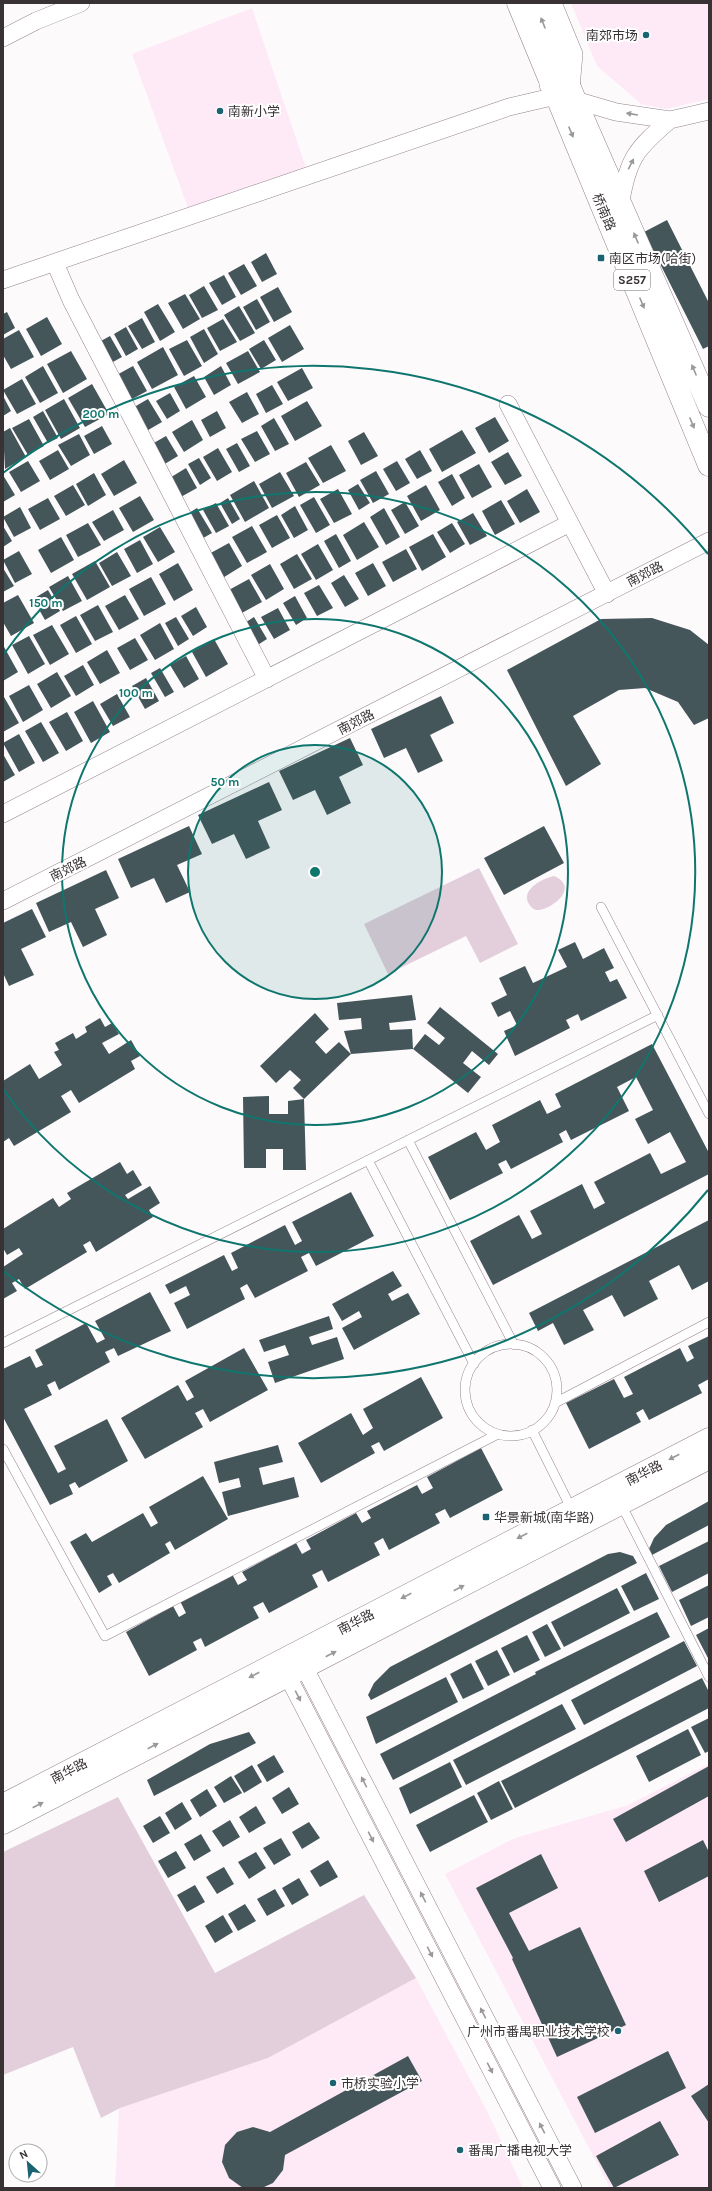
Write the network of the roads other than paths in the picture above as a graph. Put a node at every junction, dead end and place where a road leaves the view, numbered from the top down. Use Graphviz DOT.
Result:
graph roads {
  1 [pos="81,3"];
  2 [pos="508,3"];
  3 [pos="518,3"];
  4 [pos="535,3"];
  5 [pos="553,3"];
  6 [pos="3,38"];
  7 [pos="544,45"];
  8 [pos="567,95"];
  9 [pos="709,111"];
  10 [pos="670,120"];
  11 [pos="621,201"];
  12 [pos="55,263"];
  13 [pos="3,280"];
  14 [pos="508,404"];
  15 [pos="709,405"];
  16 [pos="709,465"];
  17 [pos="570,523"];
  18 [pos="709,541"];
  19 [pos="606,594"];
  20 [pos="267,679"];
  21 [pos="3,814"];
  22 [pos="3,901"];
  23 [pos="601,907"];
  24 [pos="658,1016"];
  25 [pos="709,1114"];
  26 [pos="408,1140"];
  27 [pos="368,1160"];
  28 [pos="709,1322"];
  29 [pos="3,1343"];
  30 [pos="514,1344"];
  31 [pos="474,1364"];
  32 [pos="555,1403"];
  33 [pos="532,1430"];
  34 [pos="498,1434"];
  35 [pos="709,1439"];
  36 [pos="3,1449"];
  37 [pos="709,1458"];
  38 [pos="621,1504"];
  39 [pos="572,1510"];
  40 [pos="292,1664"];
  41 [pos="709,1678"];
  42 [pos="3,1805"];
  43 [pos="3,1823"];
  44 [pos="552,2188"];
  45 [pos="573,2188"];
  1 -- 6 [label="street"];
  2 -- 8 [label="street"];
  3 -- 7 [label="street, S257"];
  7 -- 4 [label="street, S257, one-way"];
  5 -- 8 [label="street"];
  7 -- 8 [label="street, 桥南路 / S257"];
  10 -- 8 [label="street, one-way"];
  8 -- 11 [label="street, 桥南路 / S257"];
  8 -- 12 [label="street"];
  8 -- 16 [label="street, 桥南路 / S257, one-way"];
  9 -- 10 [label="street"];
  11 -- 10 [label="street, one-way"];
  15 -- 11 [label="street, 桥南路 / S257, one-way"];
  12 -- 13 [label="street"];
  12 -- 20 [label="street"];
  14 -- 17 [label="street"];
  17 -- 19 [label="street"];
  17 -- 20 [label="street"];
  18 -- 19 [label="street, 南郊路"];
  19 -- 22 [label="street, 南郊路"];
  20 -- 21 [label="street"];
  23 -- 24 [label="lane"];
  24 -- 25 [label="lane"];
  24 -- 26 [label="lane"];
  26 -- 27 [label="lane"];
  26 -- 30 [label="lane"];
  27 -- 29 [label="lane"];
  27 -- 31 [label="lane"];
  28 -- 32 [label="lane"];
  30 -- 31 [label="lane"];
  30 -- 32 [label="lane"];
  31 -- 34 [label="lane"];
  32 -- 33 [label="lane"];
  33 -- 34 [label="lane"];
  33 -- 39 [label="lane"];
  34 -- 36 [label="lane"];
  35 -- 39 [label="street, 南华路, one-way"];
  37 -- 38 [label="street, 南华路"];
  40 -- 38 [label="street, 南华路, one-way"];
  38 -- 41 [label="lane"];
  39 -- 40 [label="street, 南华路, one-way"];
  40 -- 42 [label="street, 南华路, one-way"];
  43 -- 40 [label="street, 南华路, one-way"];
  40 -- 44 [label="street, one-way"];
  45 -- 40 [label="street, one-way"];
}
